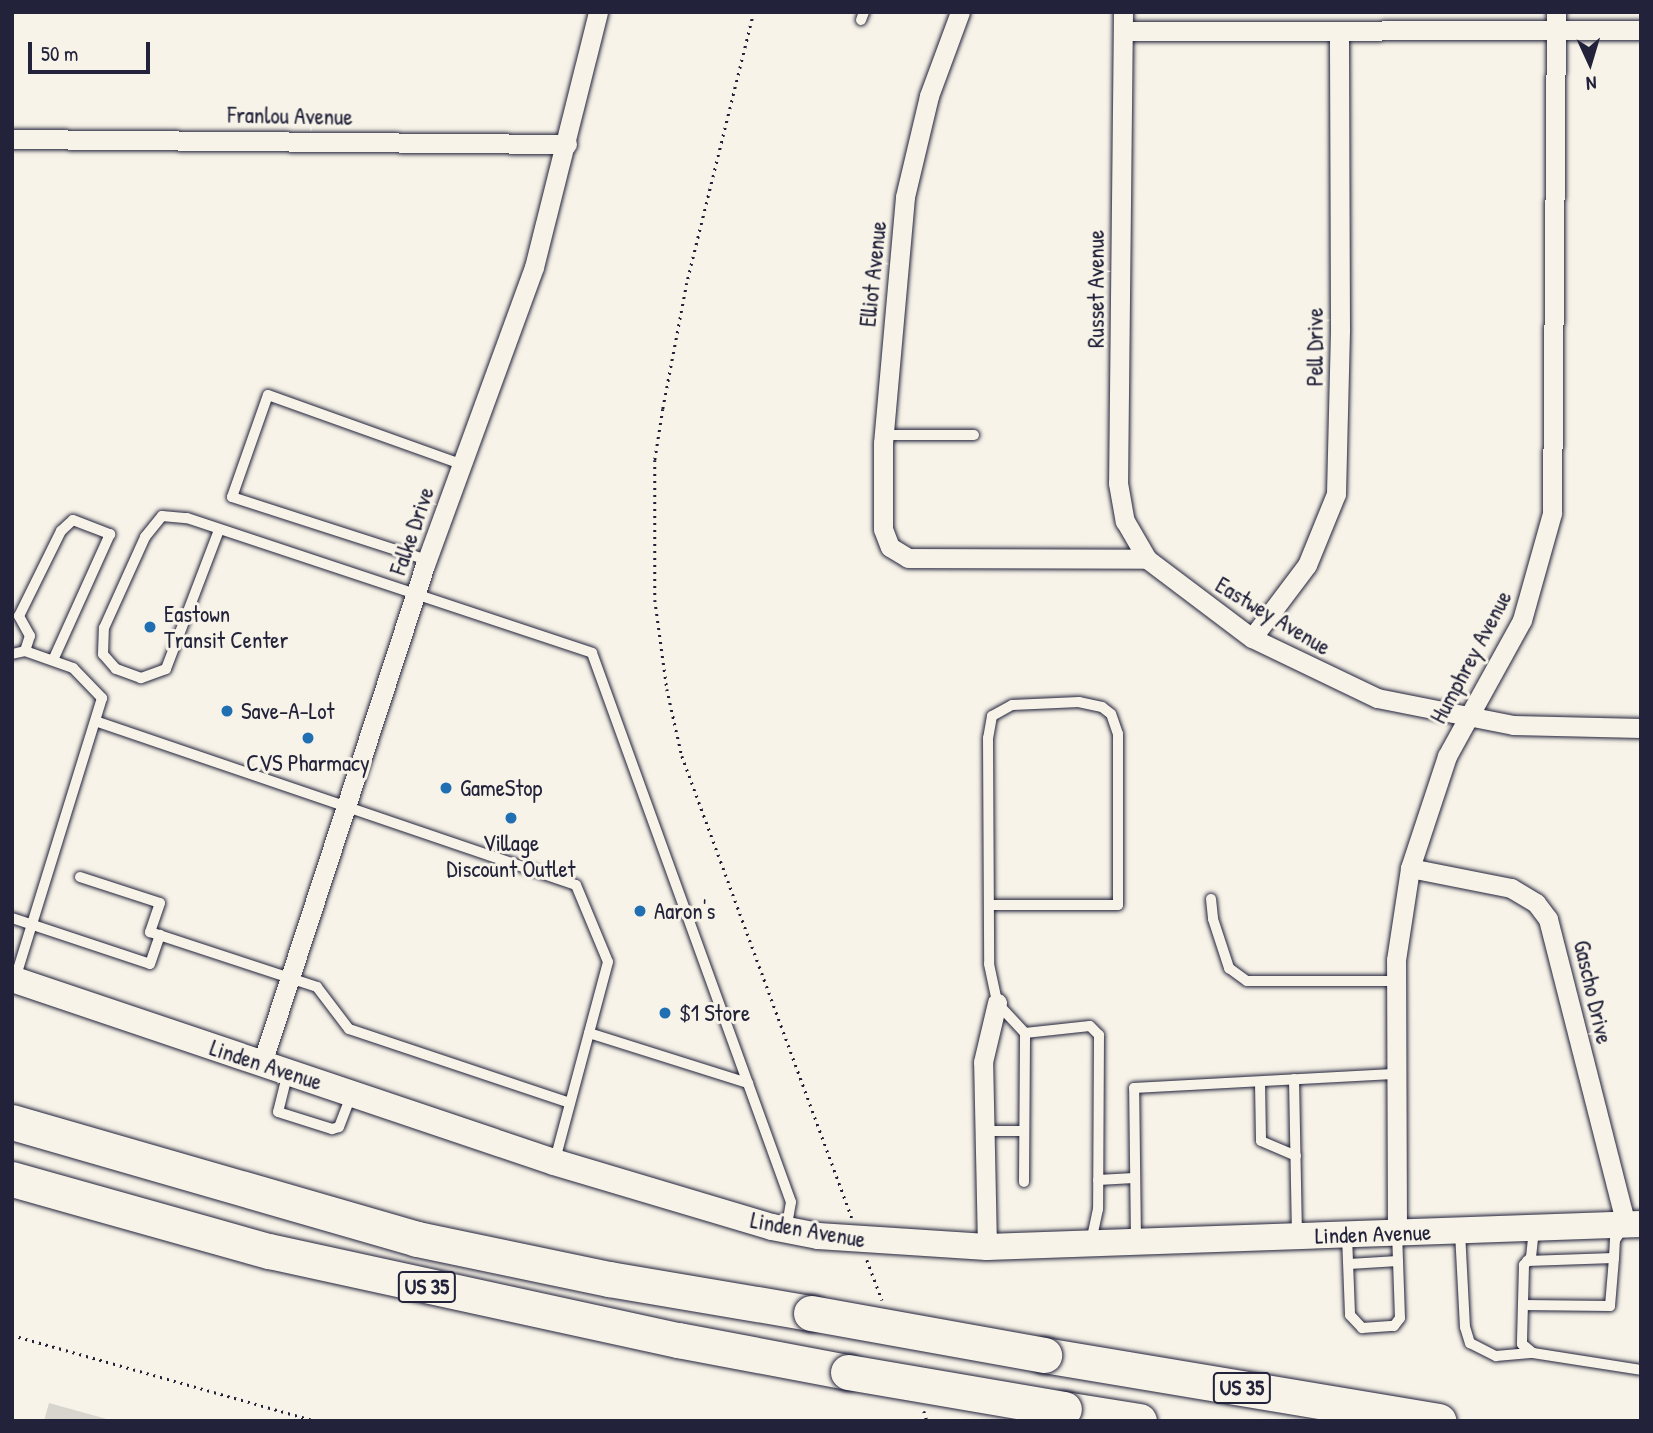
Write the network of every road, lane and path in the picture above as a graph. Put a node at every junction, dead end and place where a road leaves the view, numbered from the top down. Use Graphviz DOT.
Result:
graph roads {
  1 [pos="598,12"];
  2 [pos="754,12"];
  3 [pos="960,12"];
  4 [pos="1557,21"];
  5 [pos="1123,22"];
  6 [pos="1641,30"];
  7 [pos="1339,31"];
  8 [pos="12,139"];
  9 [pos="567,144"];
  10 [pos="884,435"];
  11 [pos="974,435"];
  12 [pos="461,464"];
  13 [pos="219,530"];
  14 [pos="1147,559"];
  15 [pos="427,560"];
  16 [pos="416,596"];
  17 [pos="1252,638"];
  18 [pos="25,651"];
  19 [pos="12,654"];
  20 [pos="53,660"];
  21 [pos="1466,718"];
  22 [pos="98,722"];
  23 [pos="1641,729"];
  24 [pos="346,806"];
  25 [pos="1410,868"];
  26 [pos="80,877"];
  27 [pos="1211,899"];
  28 [pos="990,905"];
  29 [pos="12,918"];
  30 [pos="32,924"];
  31 [pos="160,936"];
  32 [pos="289,976"];
  33 [pos="13,979"];
  34 [pos="1395,981"];
  35 [pos="997,1003"];
  36 [pos="589,1033"];
  37 [pos="1025,1033"];
  38 [pos="262,1063"];
  39 [pos="288,1072"];
  40 [pos="1393,1074"];
  41 [pos="1294,1079"];
  42 [pos="1260,1082"];
  43 [pos="748,1083"];
  44 [pos="352,1094"];
  45 [pos="570,1103"];
  46 [pos="12,1106"];
  47 [pos="12,1122"];
  48 [pos="985,1131"];
  49 [pos="1024,1131"];
  50 [pos="128,1155"];
  51 [pos="1296,1156"];
  52 [pos="554,1162"];
  53 [pos="1134,1178"];
  54 [pos="12,1179"];
  55 [pos="1098,1180"];
  56 [pos="1024,1182"];
  57 [pos="12,1198"];
  58 [pos="1633,1224"];
  59 [pos="854,1226"];
  60 [pos="1534,1228"];
  61 [pos="786,1230"];
  62 [pos="1460,1231"];
  63 [pos="1397,1234"];
  64 [pos="1347,1235"];
  65 [pos="1297,1237"];
  66 [pos="1136,1241"];
  67 [pos="1090,1244"];
  68 [pos="987,1247"];
  69 [pos="268,1251"];
  70 [pos="1614,1258"];
  71 [pos="1398,1261"];
  72 [pos="1527,1261"];
  73 [pos="1349,1264"];
  74 [pos="1523,1305"];
  75 [pos="12,1335"];
  76 [pos="1533,1353"];
  77 [pos="1641,1370"];
  78 [pos="315,1421"];
  79 [pos="1139,1421"];
  80 [pos="1439,1421"];
  1 -- 9 [label="street, Falke Drive"];
  2 -- 59 [label="path"];
  3 -- 10 [label="street, Elliot Avenue"];
  4 -- 6 [label="street"];
  4 -- 7 [label="street"];
  4 -- 21 [label="street, Humphrey Avenue"];
  5 -- 7 [label="street"];
  5 -- 14 [label="street, Russet Avenue"];
  7 -- 17 [label="street, Pell Drive"];
  8 -- 9 [label="street, Franlou Avenue"];
  9 -- 12 [label="street, Falke Drive"];
  10 -- 11 [label="lane"];
  10 -- 14 [label="street, Elliot Avenue"];
  12 -- 15 [label="street, Falke Drive"];
  12 -- 15 [label="lane"];
  13 -- 13 [label="lane"];
  13 -- 16 [label="lane"];
  14 -- 17 [label="street, Eastwey Avenue"];
  15 -- 16 [label="street, Falke Drive"];
  16 -- 24 [label="street, Falke Drive"];
  16 -- 43 [label="lane"];
  17 -- 21 [label="street, Eastwey Avenue"];
  18 -- 19 [label="lane"];
  18 -- 20 [label="lane"];
  18 -- 20 [label="lane"];
  20 -- 22 [label="lane"];
  21 -- 23 [label="street, Eastwey Avenue"];
  21 -- 25 [label="street, Humphrey Avenue"];
  22 -- 24 [label="lane"];
  22 -- 30 [label="lane"];
  24 -- 32 [label="street, Falke Drive"];
  24 -- 36 [label="lane"];
  25 -- 34 [label="street, Humphrey Avenue"];
  25 -- 58 [label="street, Gascho Drive"];
  26 -- 31 [label="lane"];
  27 -- 34 [label="lane"];
  28 -- 28 [label="lane"];
  28 -- 35 [label="lane"];
  29 -- 30 [label="lane"];
  30 -- 31 [label="lane"];
  30 -- 33 [label="lane"];
  31 -- 32 [label="lane"];
  32 -- 38 [label="street, Falke Drive"];
  32 -- 45 [label="lane"];
  33 -- 38 [label="main road, Linden Avenue"];
  34 -- 40 [label="street, Humphrey Avenue"];
  35 -- 37 [label="lane"];
  35 -- 48 [label="street"];
  36 -- 43 [label="lane"];
  36 -- 45 [label="lane"];
  37 -- 49 [label="lane"];
  37 -- 55 [label="lane"];
  38 -- 39 [label="main road, Linden Avenue"];
  39 -- 44 [label="main road, Linden Avenue"];
  39 -- 44 [label="lane"];
  40 -- 41 [label="lane"];
  40 -- 63 [label="street, Humphrey Avenue"];
  41 -- 42 [label="lane"];
  41 -- 51 [label="lane"];
  42 -- 51 [label="lane"];
  42 -- 53 [label="lane"];
  43 -- 61 [label="lane"];
  44 -- 52 [label="main road, Linden Avenue"];
  45 -- 52 [label="lane"];
  46 -- 50 [label="highway"];
  47 -- 50 [label="highway, US 35"];
  48 -- 49 [label="lane"];
  48 -- 68 [label="street"];
  49 -- 56 [label="lane"];
  50 -- 80 [label="highway, US 35, bridge"];
  51 -- 65 [label="lane"];
  52 -- 61 [label="main road, Linden Avenue"];
  53 -- 55 [label="lane"];
  53 -- 66 [label="lane"];
  54 -- 69 [label="highway, US 35"];
  55 -- 67 [label="lane"];
  57 -- 69 [label="highway"];
  58 -- 60 [label="main road, Linden Avenue"];
  58 -- 70 [label="lane"];
  60 -- 62 [label="main road, Linden Avenue"];
  60 -- 72 [label="lane"];
  61 -- 68 [label="main road, Linden Avenue"];
  62 -- 63 [label="main road, Linden Avenue"];
  62 -- 76 [label="lane"];
  63 -- 64 [label="main road, Linden Avenue"];
  63 -- 71 [label="lane"];
  64 -- 65 [label="main road, Linden Avenue"];
  64 -- 73 [label="lane"];
  65 -- 66 [label="main road, Linden Avenue"];
  66 -- 67 [label="main road, Linden Avenue"];
  67 -- 68 [label="main road, Linden Avenue"];
  69 -- 79 [label="highway, US 35, bridge"];
  70 -- 72 [label="lane"];
  70 -- 74 [label="lane"];
  71 -- 73 [label="lane"];
  71 -- 73 [label="lane"];
  72 -- 74 [label="lane"];
  74 -- 76 [label="lane"];
  75 -- 78 [label="path"];
  76 -- 77 [label="lane"];
}
